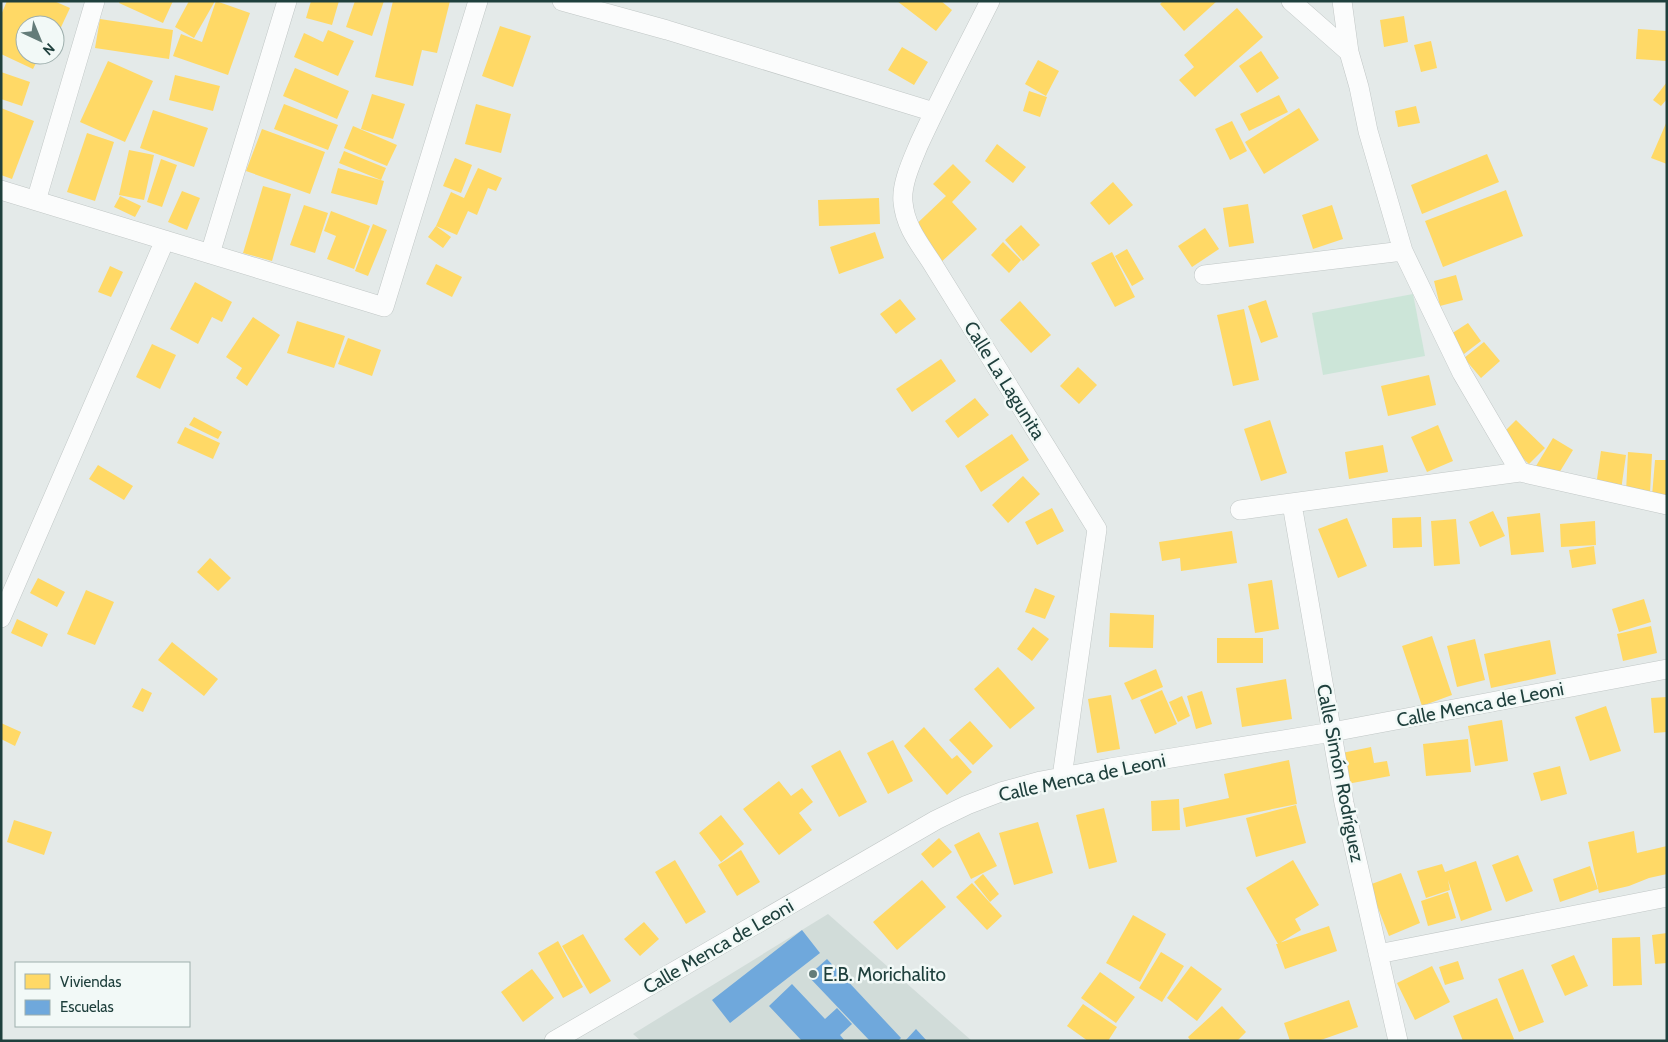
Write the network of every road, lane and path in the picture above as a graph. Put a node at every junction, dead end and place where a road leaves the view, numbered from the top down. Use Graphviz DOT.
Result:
graph roads {
  1 [pos="95,1"];
  2 [pos="287,1"];
  3 [pos="478,1"];
  4 [pos="562,1"];
  5 [pos="990,1"];
  6 [pos="1291,1"];
  7 [pos="1342,1"];
  8 [pos="1349,52"];
  9 [pos="934,112"];
  10 [pos="1,190"];
  11 [pos="36,201"];
  12 [pos="165,240"];
  13 [pos="1403,251"];
  14 [pos="210,254"];
  15 [pos="1204,275"];
  16 [pos="1520,472"];
  17 [pos="1292,504"];
  18 [pos="1667,506"];
  19 [pos="1240,510"];
  20 [pos="1,618"];
  21 [pos="1667,669"];
  22 [pos="1332,732"];
  23 [pos="1062,777"];
  24 [pos="1667,897"];
  25 [pos="1378,954"];
  26 [pos="554,1041"];
  27 [pos="1398,1041"];
  1 -- 11 [label="street"];
  2 -- 14 [label="street"];
  3 -- 14 [label="street"];
  4 -- 9 [label="street"];
  5 -- 9 [label="street, Calle La Lagunita"];
  6 -- 8 [label="street"];
  7 -- 8 [label="street"];
  8 -- 13 [label="street"];
  9 -- 23 [label="street, Calle La Lagunita"];
  10 -- 11 [label="street"];
  11 -- 12 [label="street"];
  12 -- 14 [label="street"];
  12 -- 20 [label="street"];
  13 -- 15 [label="street"];
  13 -- 16 [label="street"];
  16 -- 17 [label="street"];
  16 -- 18 [label="street"];
  17 -- 19 [label="street"];
  17 -- 22 [label="street, Calle Simón Rodríguez"];
  21 -- 22 [label="street, Calle Menca de Leoni"];
  22 -- 23 [label="street, Calle Menca de Leoni"];
  22 -- 25 [label="street, Calle Simón Rodríguez"];
  23 -- 26 [label="street, Calle Menca de Leoni"];
  24 -- 25 [label="street"];
  25 -- 27 [label="street, Calle Simón Rodríguez"];
}
